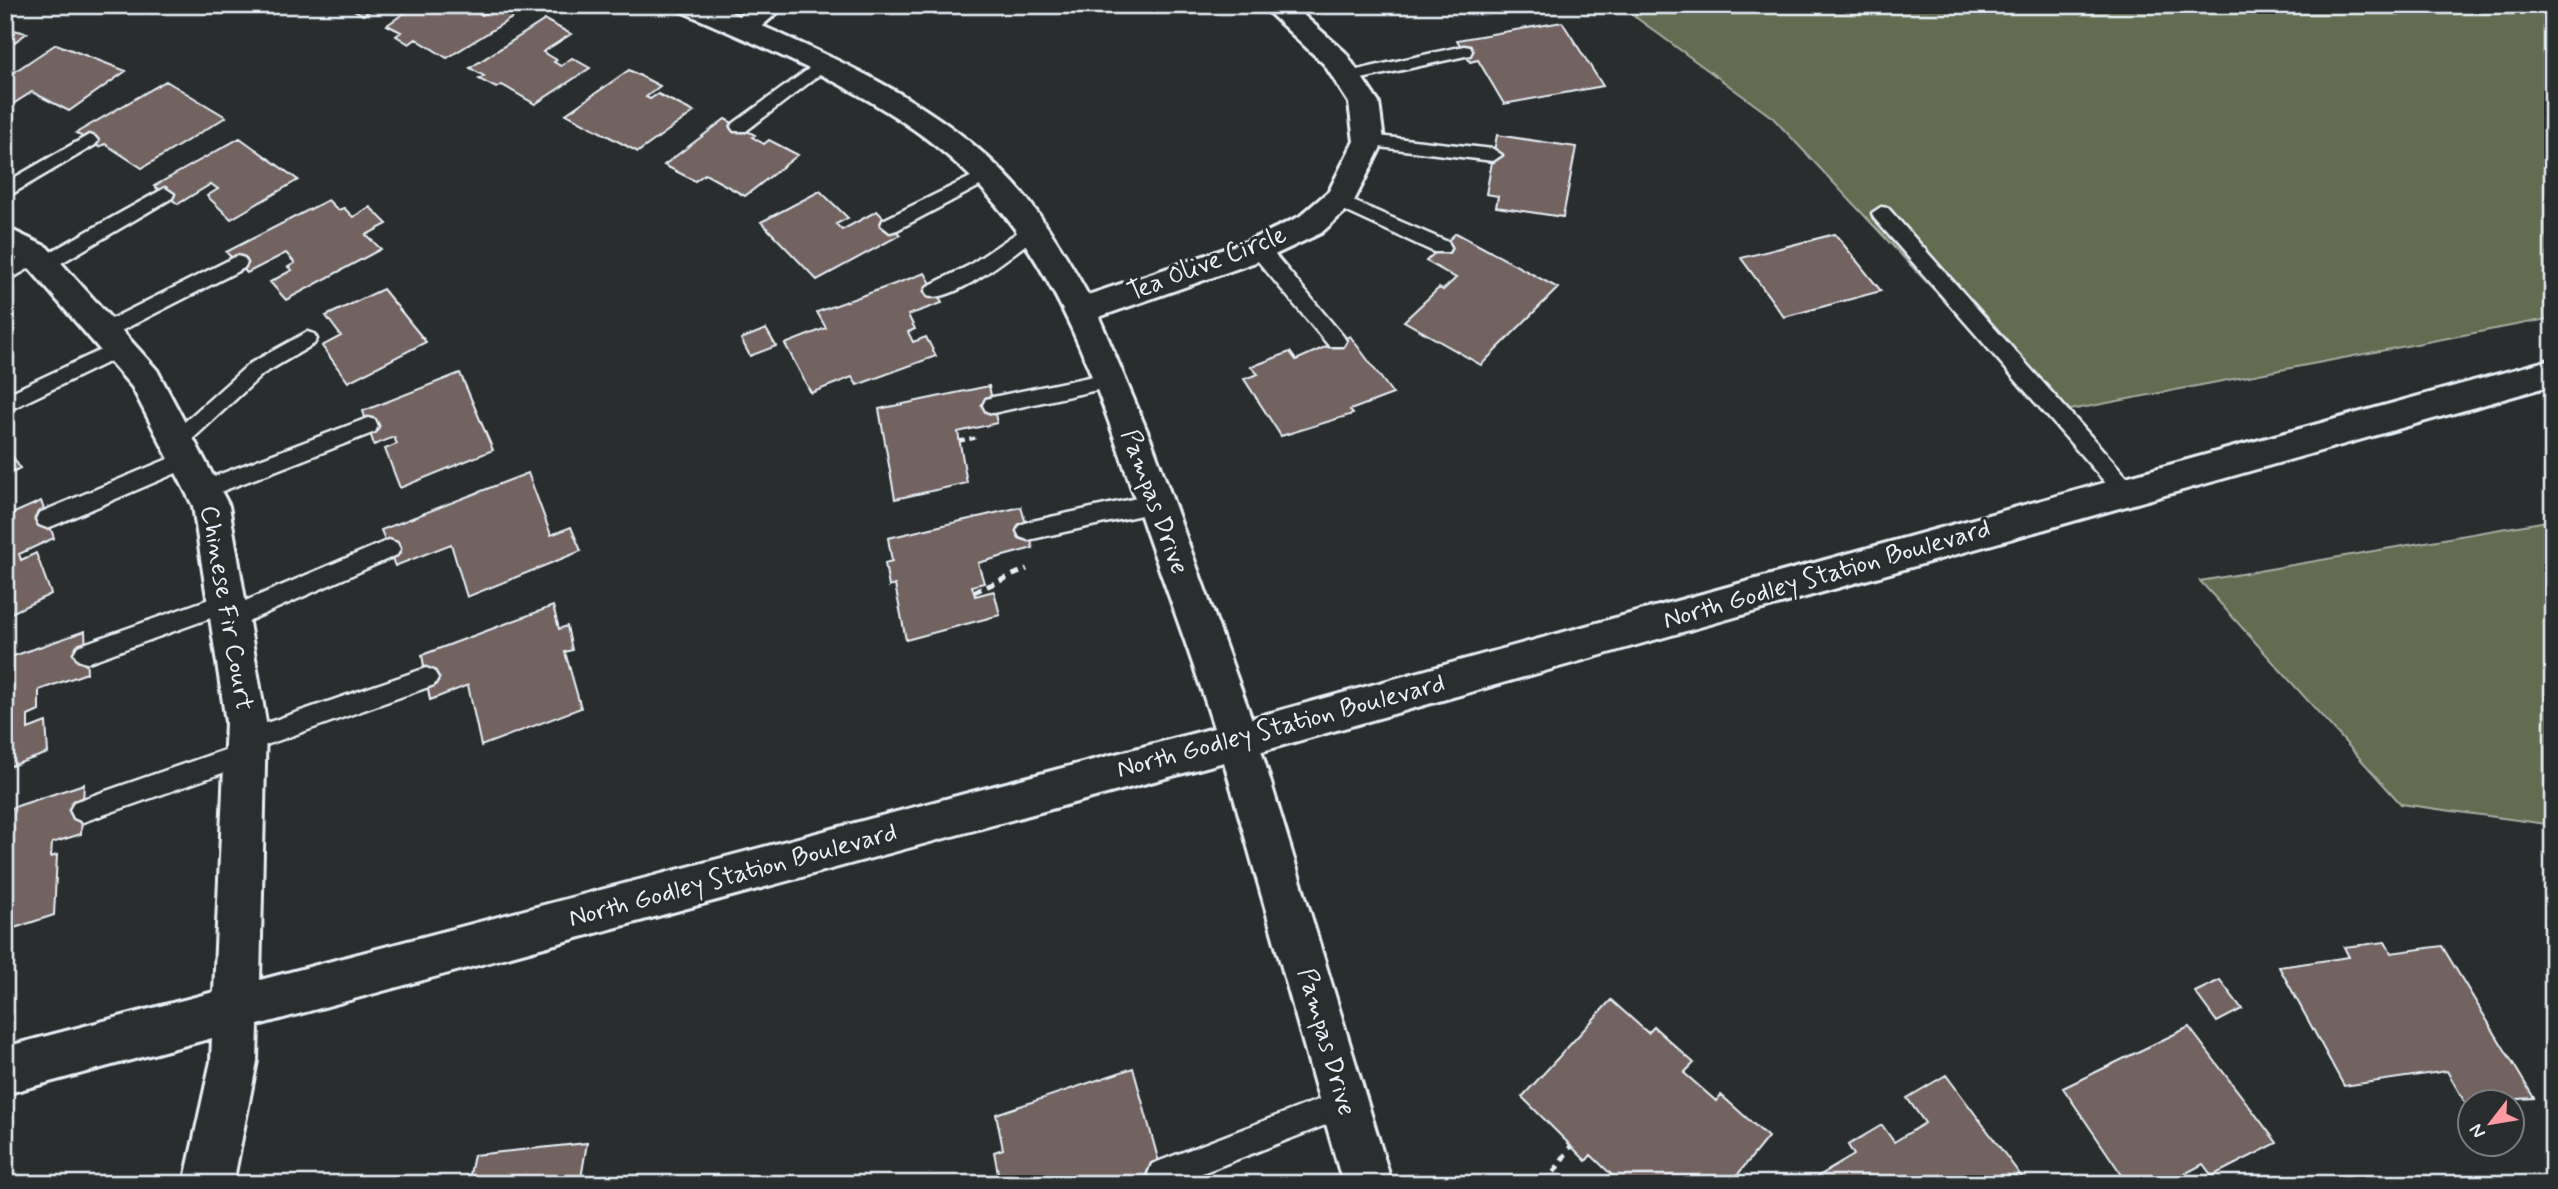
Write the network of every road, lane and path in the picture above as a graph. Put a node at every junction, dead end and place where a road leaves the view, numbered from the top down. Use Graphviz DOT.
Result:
graph roads {
  1 [pos="691,5"];
  2 [pos="772,5"];
  3 [pos="1287,8"];
  4 [pos="741,27"];
  5 [pos="1464,51"];
  6 [pos="821,65"];
  7 [pos="1348,77"];
  8 [pos="740,127"];
  9 [pos="89,141"];
  10 [pos="1369,141"];
  11 [pos="1493,155"];
  12 [pos="987,175"];
  13 [pos="5,192"];
  14 [pos="165,194"];
  15 [pos="1337,200"];
  16 [pos="1881,213"];
  17 [pos="890,225"];
  18 [pos="1034,228"];
  19 [pos="1441,247"];
  20 [pos="1259,249"];
  21 [pos="23,258"];
  22 [pos="237,263"];
  23 [pos="935,291"];
  24 [pos="1081,310"];
  25 [pos="307,339"];
  26 [pos="111,340"];
  27 [pos="1336,341"];
  28 [pos="2553,372"];
  29 [pos="1108,381"];
  30 [pos="5,404"];
  31 [pos="993,405"];
  32 [pos="368,426"];
  33 [pos="189,463"];
  34 [pos="2126,491"];
  35 [pos="1155,503"];
  36 [pos="47,519"];
  37 [pos="1028,531"];
  38 [pos="389,549"];
  39 [pos="228,611"];
  40 [pos="86,653"];
  41 [pos="426,678"];
  42 [pos="1238,740"];
  43 [pos="245,747"];
  44 [pos="83,810"];
  45 [pos="237,1010"];
  46 [pos="5,1071"];
  47 [pos="1345,1104"];
  48 [pos="1570,1146"];
  49 [pos="1162,1174"];
  50 [pos="208,1184"];
  51 [pos="1368,1184"];
  52 [pos="1546,1184"];
  1 -- 4 [label="street, Pampas Drive"];
  2 -- 4 [label="street"];
  3 -- 7 [label="street"];
  4 -- 6 [label="street, Pampas Drive"];
  5 -- 7 [label="lane"];
  6 -- 8 [label="lane"];
  6 -- 12 [label="street, Pampas Drive"];
  7 -- 10 [label="street"];
  9 -- 13 [label="lane"];
  10 -- 11 [label="lane"];
  10 -- 15 [label="street, Tea Olive Circle"];
  12 -- 17 [label="lane"];
  12 -- 18 [label="street, Pampas Drive"];
  14 -- 21 [label="lane"];
  15 -- 19 [label="lane"];
  15 -- 20 [label="street, Tea Olive Circle"];
  16 -- 34 [label="lane"];
  18 -- 23 [label="lane"];
  18 -- 24 [label="street, Pampas Drive"];
  20 -- 24 [label="street, Tea Olive Circle"];
  20 -- 27 [label="lane"];
  21 -- 26 [label="street, Chinese Fir Court"];
  22 -- 26 [label="lane"];
  24 -- 29 [label="street, Pampas Drive"];
  25 -- 33 [label="lane"];
  26 -- 30 [label="lane"];
  26 -- 33 [label="street, Chinese Fir Court"];
  28 -- 34 [label="street, North Godley Station Boulevard"];
  29 -- 31 [label="lane"];
  29 -- 35 [label="street, Pampas Drive"];
  32 -- 33 [label="lane"];
  33 -- 36 [label="lane"];
  33 -- 39 [label="street, Chinese Fir Court"];
  34 -- 42 [label="street, North Godley Station Boulevard"];
  35 -- 37 [label="lane"];
  35 -- 42 [label="street, Pampas Drive"];
  38 -- 39 [label="lane"];
  39 -- 40 [label="lane"];
  39 -- 43 [label="street, Chinese Fir Court"];
  41 -- 43 [label="lane"];
  42 -- 45 [label="street, North Godley Station Boulevard"];
  42 -- 47 [label="street, Pampas Drive"];
  43 -- 44 [label="lane"];
  43 -- 45 [label="street, Chinese Fir Court"];
  45 -- 46 [label="street, North Godley Station Boulevard"];
  45 -- 50 [label="street, Chinese Fir Court"];
  47 -- 49 [label="lane"];
  47 -- 51 [label="street, Pampas Drive"];
  48 -- 52 [label="path"];
}
